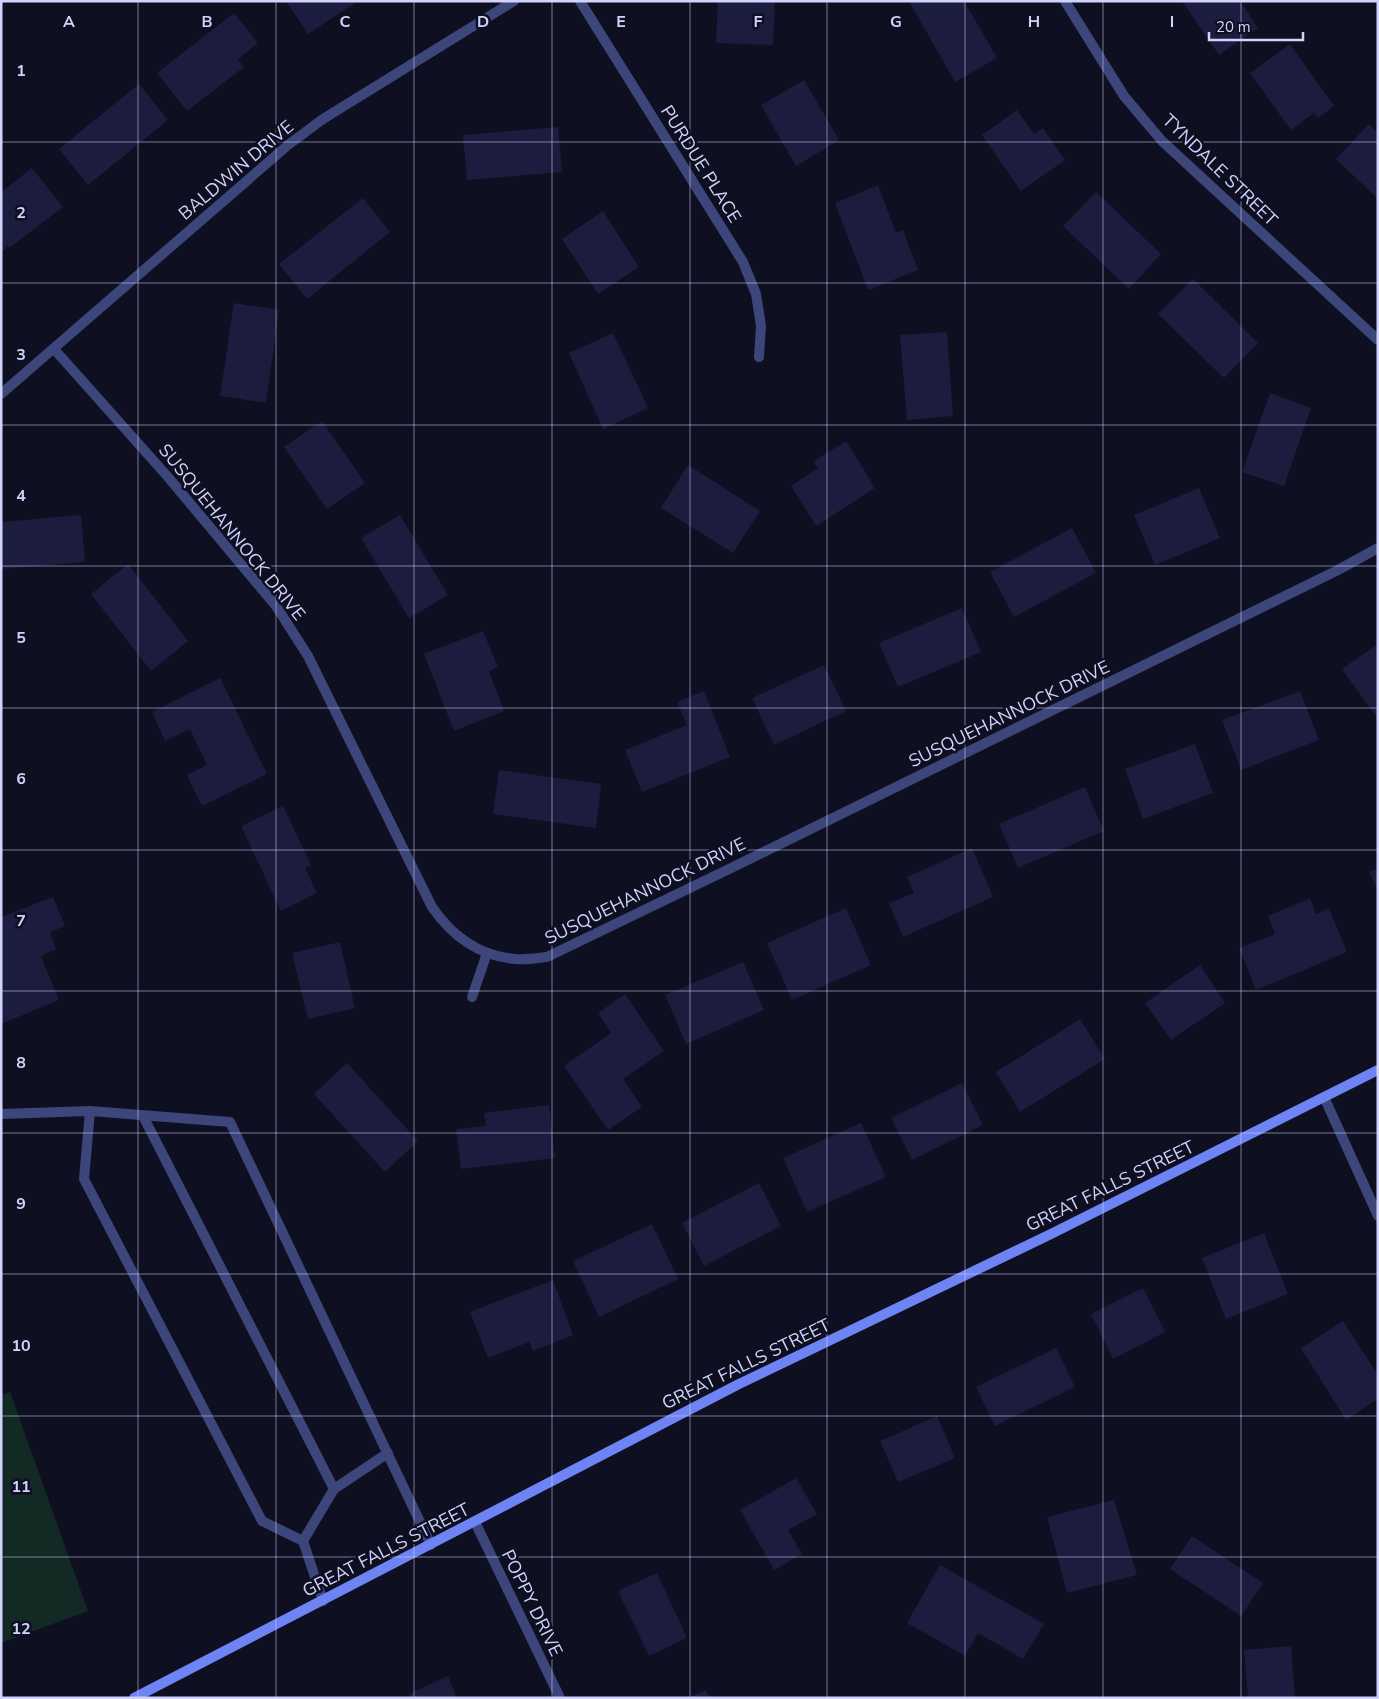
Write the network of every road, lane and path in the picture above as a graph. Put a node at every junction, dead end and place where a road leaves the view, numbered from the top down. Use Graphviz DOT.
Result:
graph roads {
  1 [pos="514,1"];
  2 [pos="580,1"];
  3 [pos="1065,1"];
  4 [pos="1378,340"];
  5 [pos="54,349"];
  6 [pos="759,357"];
  7 [pos="1,394"];
  8 [pos="1378,548"];
  9 [pos="487,953"];
  10 [pos="472,997"];
  11 [pos="1378,1070"];
  12 [pos="1324,1097"];
  13 [pos="90,1111"];
  14 [pos="1,1114"];
  15 [pos="143,1116"];
  16 [pos="1378,1216"];
  17 [pos="388,1453"];
  18 [pos="334,1490"];
  19 [pos="475,1522"];
  20 [pos="303,1541"];
  21 [pos="431,1545"];
  22 [pos="323,1601"];
  23 [pos="134,1698"];
  24 [pos="560,1698"];
  1 -- 5 [label="street, BALDWIN DRIVE"];
  2 -- 6 [label="street, PURDUE PLACE"];
  3 -- 4 [label="street, TYNDALE STREET"];
  5 -- 7 [label="street, BALDWIN DRIVE"];
  5 -- 9 [label="street, SUSQUEHANNOCK DRIVE"];
  8 -- 9 [label="street, SUSQUEHANNOCK DRIVE"];
  9 -- 10 [label="street"];
  11 -- 12 [label="main road, GREAT FALLS STREET"];
  12 -- 16 [label="street"];
  12 -- 19 [label="main road, GREAT FALLS STREET"];
  13 -- 14 [label="street"];
  13 -- 15 [label="street"];
  13 -- 20 [label="street"];
  15 -- 17 [label="street"];
  15 -- 18 [label="street"];
  17 -- 18 [label="street"];
  17 -- 21 [label="street"];
  18 -- 20 [label="street"];
  19 -- 21 [label="main road, GREAT FALLS STREET"];
  19 -- 24 [label="street, POPPY DRIVE"];
  20 -- 22 [label="street"];
  21 -- 22 [label="main road, GREAT FALLS STREET"];
  22 -- 23 [label="main road, GREAT FALLS STREET"];
}
